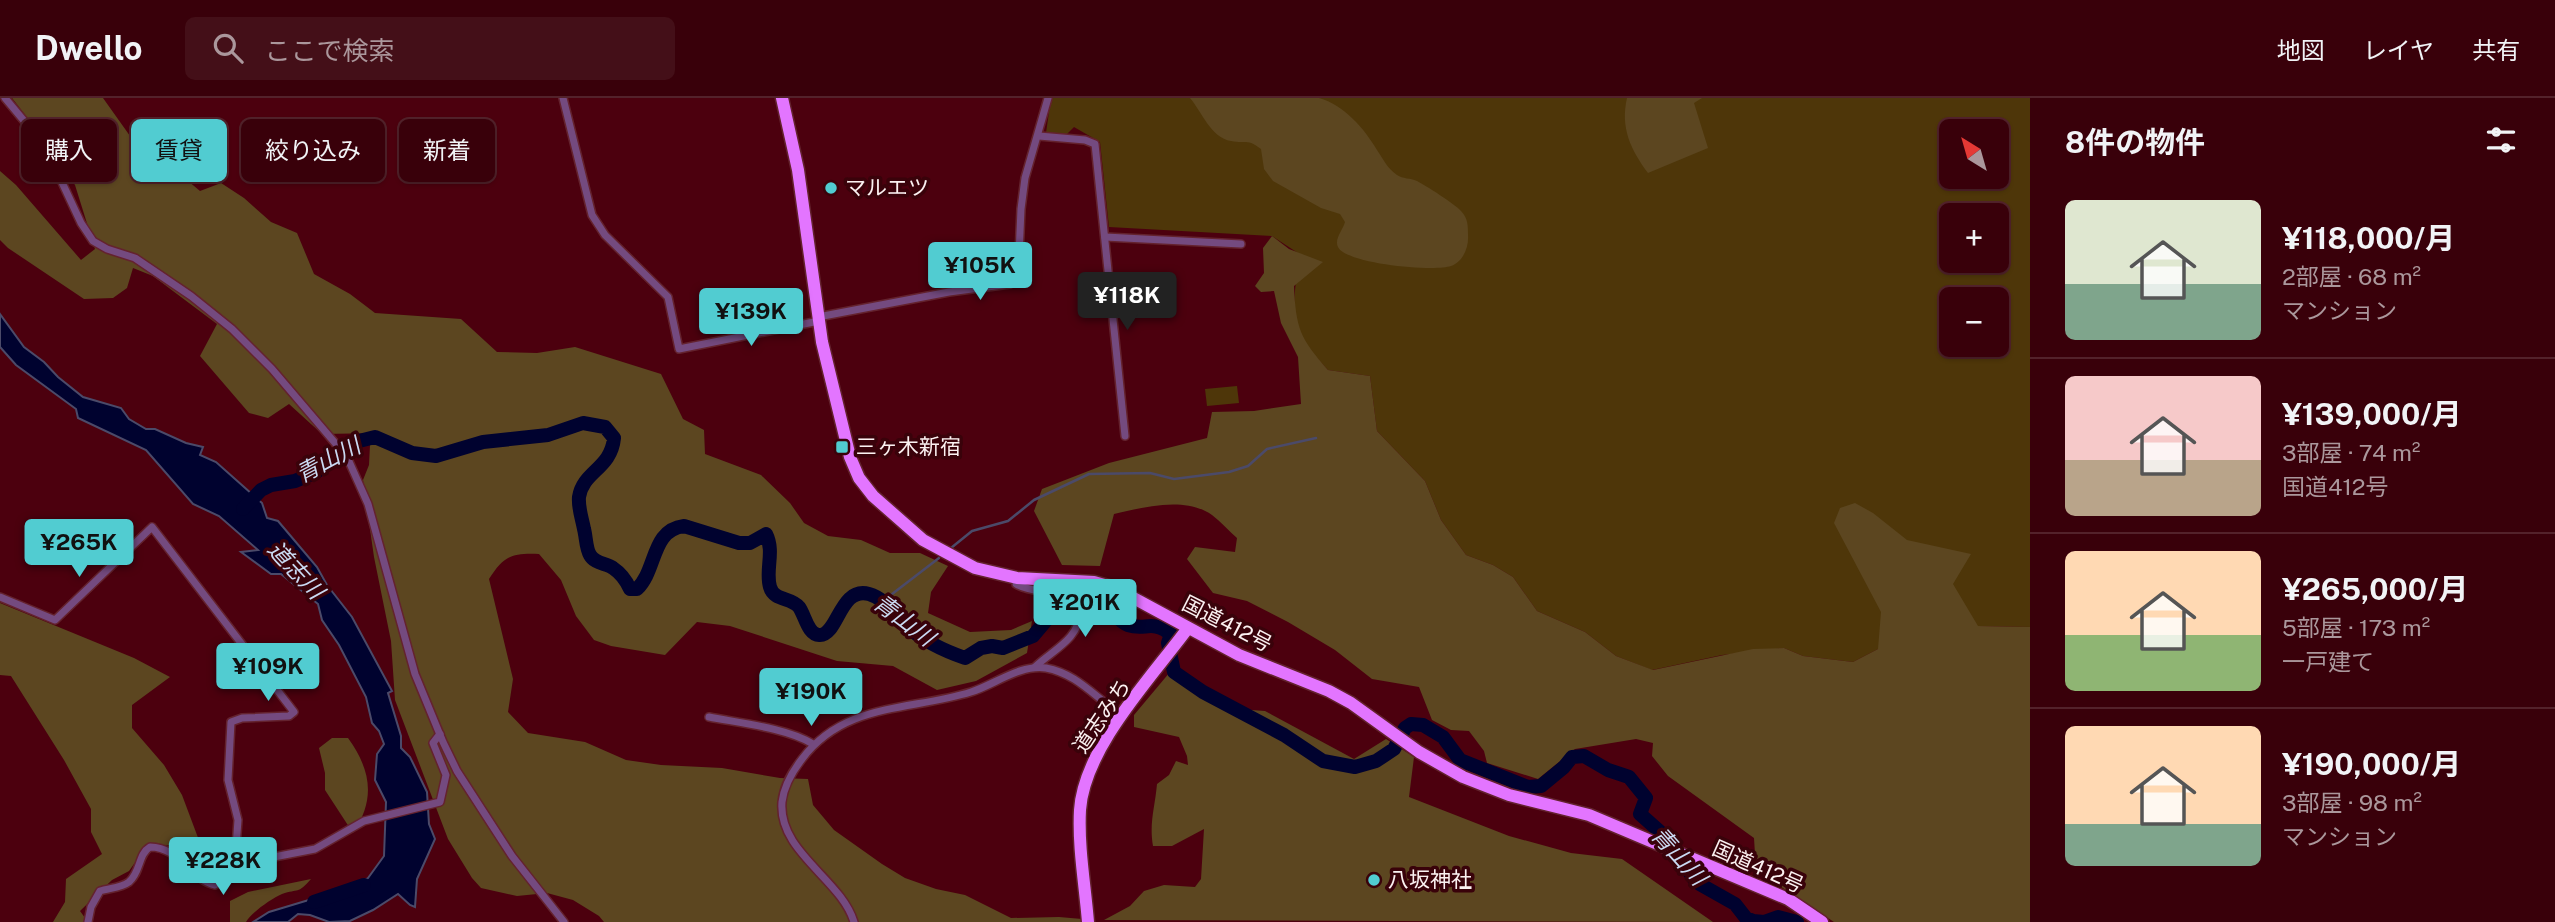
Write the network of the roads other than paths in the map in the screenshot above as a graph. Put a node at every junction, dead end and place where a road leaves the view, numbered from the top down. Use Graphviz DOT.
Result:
graph roads {
  1 [pos="5,98"];
  2 [pos="563,98"];
  3 [pos="782,98"];
  4 [pos="1048,98"];
  5 [pos="1038,136"];
  6 [pos="1105,237"];
  7 [pos="1241,244"];
  8 [pos="818,319"];
  9 [pos="1125,436"];
  10 [pos="1017,578"];
  11 [pos="0,597"];
  12 [pos="1188,628"];
  13 [pos="1034,668"];
  14 [pos="1122,715"];
  15 [pos="709,717"];
  16 [pos="440,734"];
  17 [pos="813,744"];
  18 [pos="244,864"];
  19 [pos="88,922"];
  20 [pos="564,922"];
  21 [pos="855,922"];
  22 [pos="1088,922"];
  23 [pos="1822,922"];
  1 -- 16 [label="street"];
  2 -- 8 [label="street"];
  3 -- 8 [label="highway, 国道412号"];
  4 -- 5 [label="street"];
  5 -- 6 [label="street"];
  5 -- 8 [label="street"];
  6 -- 7 [label="street"];
  6 -- 9 [label="street"];
  8 -- 10 [label="highway, 国道412号"];
  10 -- 12 [label="highway, 国道412号"];
  10 -- 13 [label="street"];
  11 -- 18 [label="street"];
  12 -- 14 [label="highway, 道志みち"];
  12 -- 23 [label="highway, 国道412号"];
  13 -- 14 [label="street"];
  13 -- 17 [label="street"];
  14 -- 22 [label="highway, 道志みち"];
  15 -- 17 [label="street"];
  16 -- 18 [label="street"];
  16 -- 20 [label="street"];
  17 -- 21 [label="street"];
  18 -- 19 [label="street"];
}
